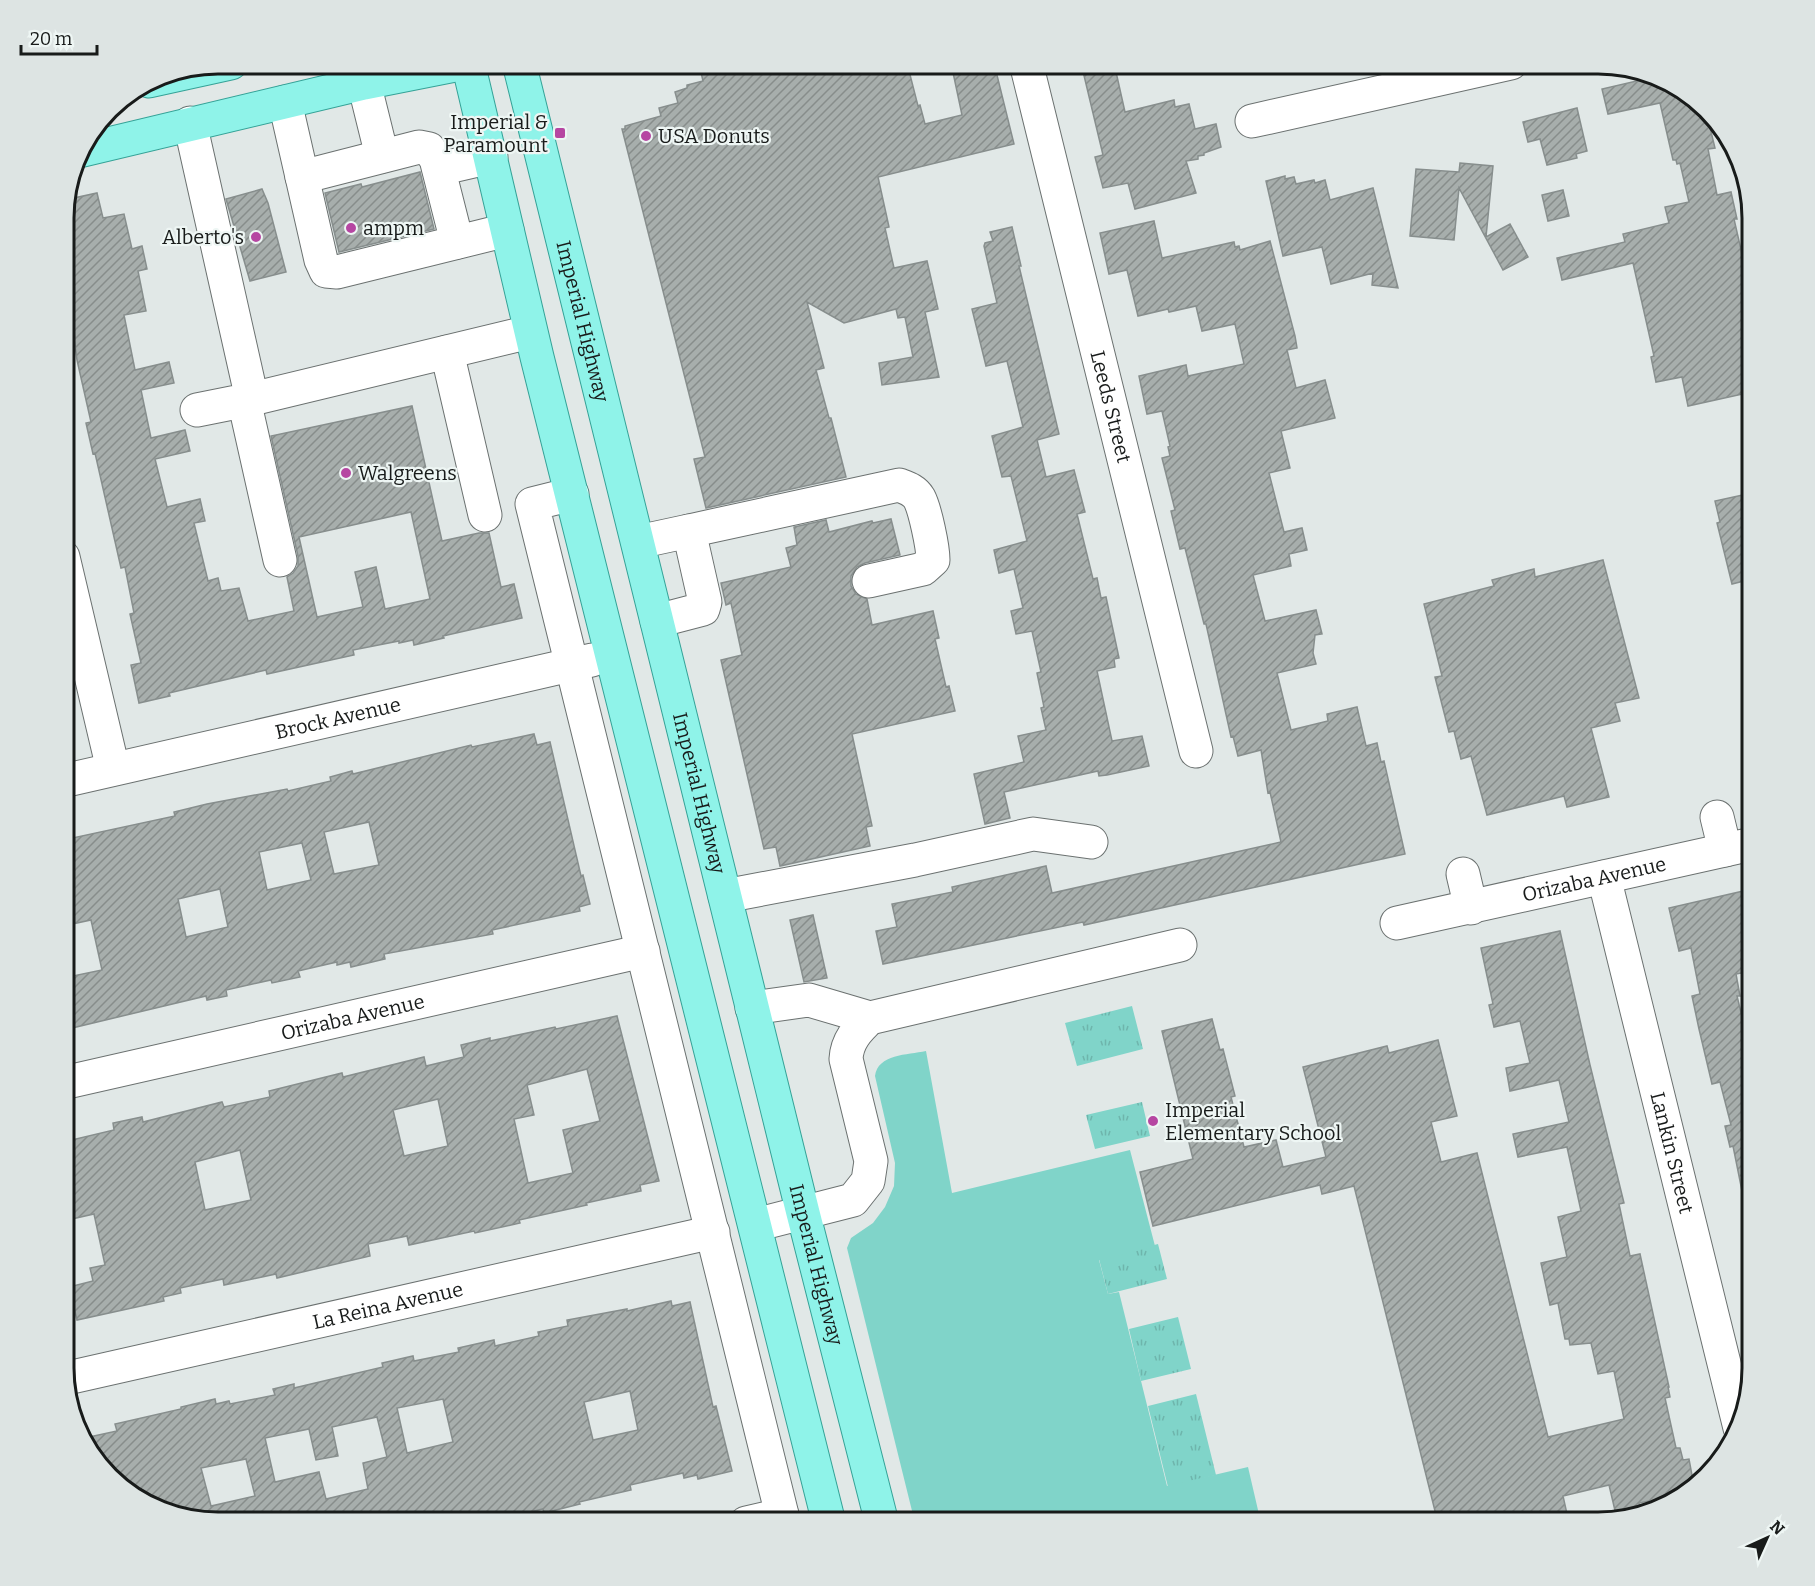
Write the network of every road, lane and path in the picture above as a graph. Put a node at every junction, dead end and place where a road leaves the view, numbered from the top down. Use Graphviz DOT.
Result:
graph roads {
  1 [pos="410,74"];
  2 [pos="469,74"];
  3 [pos="522,74"];
  4 [pos="1029,74"];
  5 [pos="1462,74"];
  6 [pos="364,83"];
  7 [pos="285,102"];
  8 [pos="1252,121"];
  9 [pos="190,123"];
  10 [pos="92,148"];
  11 [pos="382,156"];
  12 [pos="491,157"];
  13 [pos="439,169"];
  14 [pos="302,177"];
  15 [pos="507,230"];
  16 [pos="457,242"];
  17 [pos="530,332"];
  18 [pos="447,352"];
  19 [pos="248,399"];
  20 [pos="196,410"];
  21 [pos="572,494"];
  22 [pos="485,515"];
  23 [pos="689,531"];
  24 [pos="638,542"];
  25 [pos="280,560"];
  26 [pos="869,581"];
  27 [pos="74,605"];
  28 [pos="657,621"];
  29 [pos="612,655"];
  30 [pos="572,665"];
  31 [pos="1196,751"];
  32 [pos="112,769"];
  33 [pos="74,778"];
  34 [pos="1717,817"];
  35 [pos="1091,842"];
  36 [pos="1739,847"];
  37 [pos="1463,874"];
  38 [pos="1604,877"];
  39 [pos="725,896"];
  40 [pos="1471,908"];
  41 [pos="1396,923"];
  42 [pos="1180,945"];
  43 [pos="643,951"];
  44 [pos="752,1008"];
  45 [pos="870,1018"];
  46 [pos="74,1080"];
  47 [pos="803,1213"];
  48 [pos="755,1225"];
  49 [pos="713,1232"];
  50 [pos="74,1376"];
  51 [pos="1735,1410"];
  52 [pos="781,1512"];
  53 [pos="826,1512"];
  54 [pos="879,1512"];
  1 -- 6 [label="main road"];
  2 -- 12 [label="main road"];
  3 -- 24 [label="main road, Imperial Highway"];
  4 -- 31 [label="street, Leeds Street"];
  5 -- 8 [label="street"];
  6 -- 7 [label="main road"];
  6 -- 11 [label="street"];
  7 -- 9 [label="main road"];
  7 -- 14 [label="street"];
  9 -- 10 [label="main road"];
  9 -- 19 [label="street"];
  11 -- 13 [label="street"];
  11 -- 14 [label="street"];
  12 -- 13 [label="street"];
  12 -- 15 [label="main road"];
  13 -- 16 [label="street"];
  14 -- 16 [label="street"];
  15 -- 16 [label="street"];
  15 -- 17 [label="main road"];
  17 -- 18 [label="street"];
  17 -- 21 [label="main road"];
  18 -- 19 [label="street"];
  18 -- 22 [label="street"];
  19 -- 20 [label="street"];
  19 -- 25 [label="street"];
  21 -- 29 [label="main road"];
  21 -- 30 [label="street"];
  23 -- 24 [label="street"];
  23 -- 26 [label="street"];
  23 -- 28 [label="street"];
  24 -- 28 [label="main road, Imperial Highway"];
  27 -- 32 [label="street"];
  28 -- 39 [label="main road, Imperial Highway"];
  29 -- 30 [label="street, Brock Avenue"];
  29 -- 48 [label="main road"];
  30 -- 32 [label="street, Brock Avenue"];
  30 -- 43 [label="street"];
  32 -- 33 [label="street, Brock Avenue"];
  34 -- 36 [label="street"];
  35 -- 39 [label="street"];
  36 -- 38 [label="street, Orizaba Avenue"];
  37 -- 40 [label="street"];
  38 -- 40 [label="street, Orizaba Avenue"];
  38 -- 51 [label="street, Lankin Street"];
  39 -- 44 [label="main road, Imperial Highway"];
  40 -- 41 [label="street, Orizaba Avenue"];
  42 -- 45 [label="street"];
  43 -- 46 [label="street, Orizaba Avenue"];
  43 -- 49 [label="street"];
  44 -- 45 [label="street"];
  44 -- 47 [label="main road, Imperial Highway"];
  45 -- 47 [label="street"];
  47 -- 48 [label="street"];
  47 -- 54 [label="main road, Imperial Highway"];
  48 -- 53 [label="main road"];
  49 -- 50 [label="street, La Reina Avenue"];
  49 -- 52 [label="street"];
}
